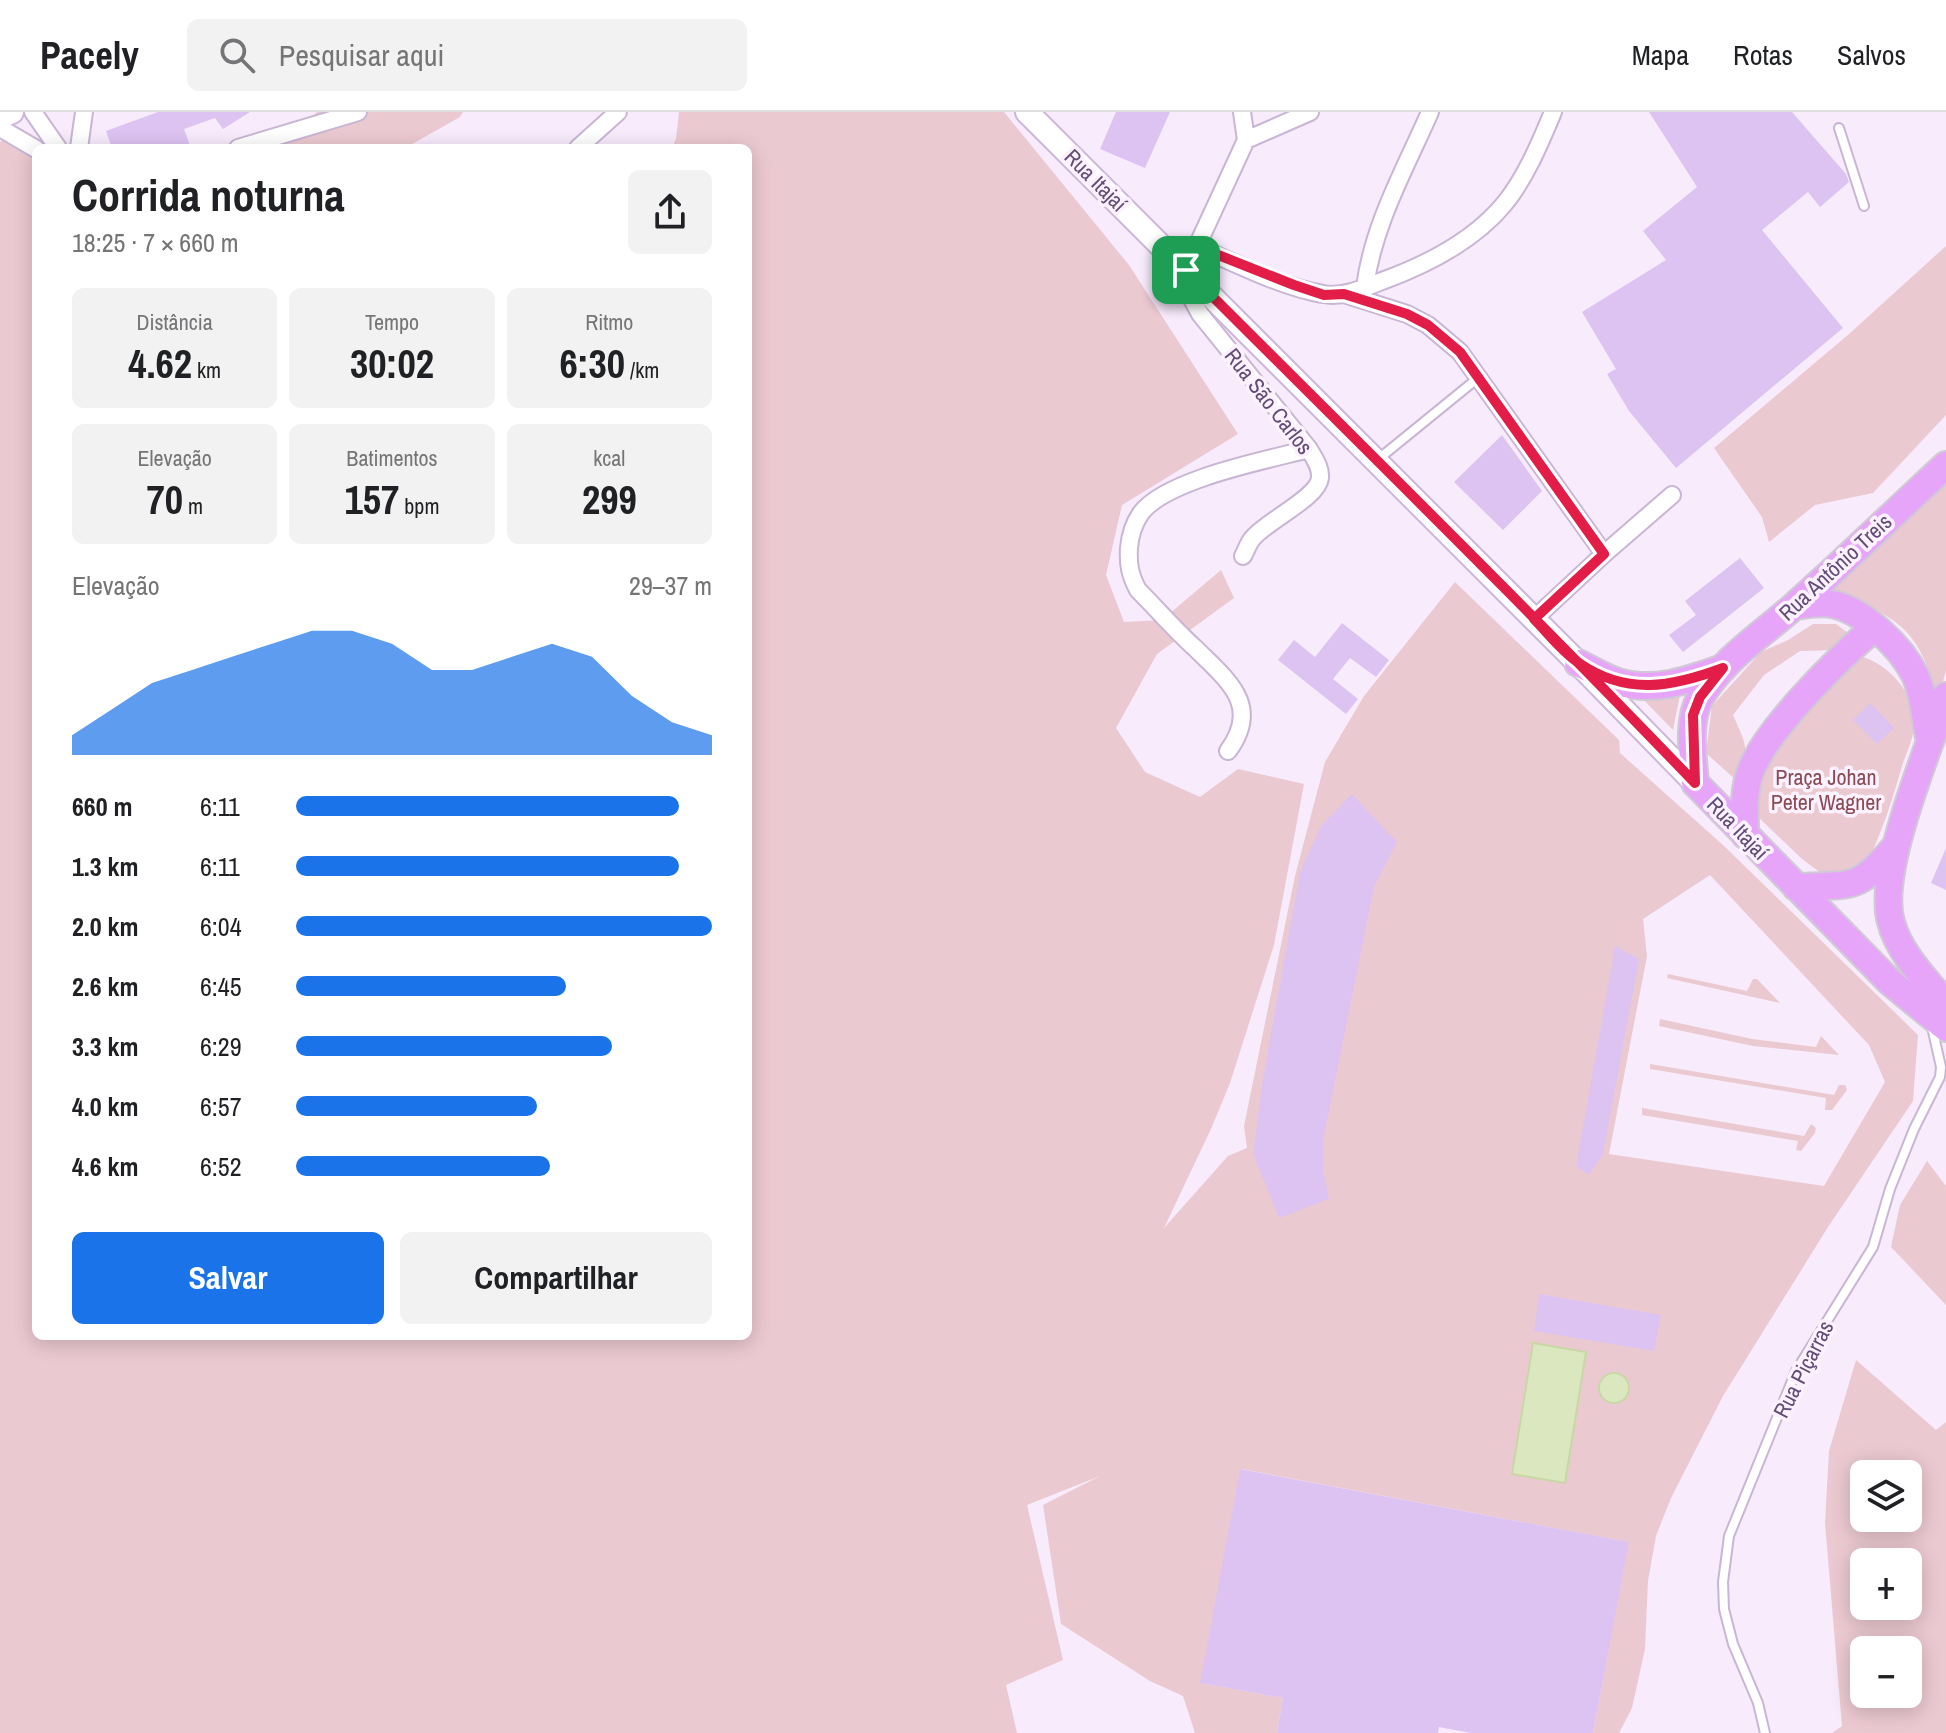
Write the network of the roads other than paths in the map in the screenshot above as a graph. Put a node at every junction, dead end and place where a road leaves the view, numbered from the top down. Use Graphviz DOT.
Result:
graph roads {
  1 [pos="12,112"];
  2 [pos="33,112"];
  3 [pos="84,112"];
  4 [pos="358,112"];
  5 [pos="618,112"];
  6 [pos="1027,112"];
  7 [pos="1242,112"];
  8 [pos="1310,112"];
  9 [pos="1430,112"];
  10 [pos="1553,112"];
  11 [pos="0,117"];
  12 [pos="0,128"];
  13 [pos="1839,128"];
  14 [pos="1246,140"];
  15 [pos="55,144"];
  16 [pos="80,144"];
  17 [pos="251,144"];
  18 [pos="582,144"];
  19 [pos="32,147"];
  20 [pos="1864,206"];
  21 [pos="1198,247"];
  22 [pos="1186,270"];
  23 [pos="1365,287"];
  24 [pos="1344,294"];
  25 [pos="1478,378"];
  26 [pos="1309,449"];
  27 [pos="1376,461"];
  28 [pos="1946,465"];
  29 [pos="1672,495"];
  30 [pos="1604,554"];
  31 [pos="1243,556"];
  32 [pos="1795,606"];
  33 [pos="1534,619"];
  34 [pos="1874,628"];
  35 [pos="1578,663"];
  36 [pos="1723,668"];
  37 [pos="1946,696"];
  38 [pos="1931,745"];
  39 [pos="1228,751"];
  40 [pos="1695,783"];
  41 [pos="1745,835"];
  42 [pos="1895,847"];
  43 [pos="1796,887"];
  44 [pos="1940,1016"];
  45 [pos="1765,1733"];
  1 -- 11 [label="main road"];
  2 -- 15 [label="street"];
  3 -- 16 [label="street"];
  4 -- 17 [label="street"];
  5 -- 18 [label="street"];
  6 -- 22 [label="main road, Rua Itajaí"];
  7 -- 14 [label="street"];
  8 -- 14 [label="street"];
  9 -- 23 [label="street"];
  10 -- 23 [label="street"];
  12 -- 19 [label="street"];
  13 -- 20 [label="lane"];
  14 -- 21 [label="street"];
  21 -- 22 [label="street"];
  21 -- 24 [label="street"];
  22 -- 26 [label="street, Rua São Carlos"];
  22 -- 27 [label="main road, Rua Itajaí"];
  23 -- 24 [label="street"];
  24 -- 25 [label="street"];
  25 -- 27 [label="lane"];
  25 -- 30 [label="street"];
  26 -- 31 [label="street, Rua São Carlos"];
  26 -- 39 [label="street"];
  27 -- 33 [label="main road, Rua Itajaí"];
  28 -- 32 [label="main road, Rua Antônio Treis"];
  29 -- 30 [label="street"];
  30 -- 33 [label="street"];
  32 -- 34 [label="main road"];
  32 -- 36 [label="main road, Rua Antônio Treis"];
  33 -- 35 [label="main road, Rua Itajaí"];
  34 -- 38 [label="main road"];
  34 -- 41 [label="main road"];
  35 -- 36 [label="main road, Rua Antônio Treis"];
  35 -- 40 [label="main road, Rua Itajaí"];
  36 -- 40 [label="main road, Rua Antônio Treis"];
  37 -- 38 [label="main road"];
  38 -- 42 [label="main road"];
  40 -- 41 [label="main road, Rua Itajaí"];
  41 -- 43 [label="main road, Rua Itajaí"];
  42 -- 43 [label="main road"];
  42 -- 44 [label="main road"];
  43 -- 44 [label="main road, Rua Itajaí"];
  44 -- 45 [label="lane, Rua Piçarras"];
}
